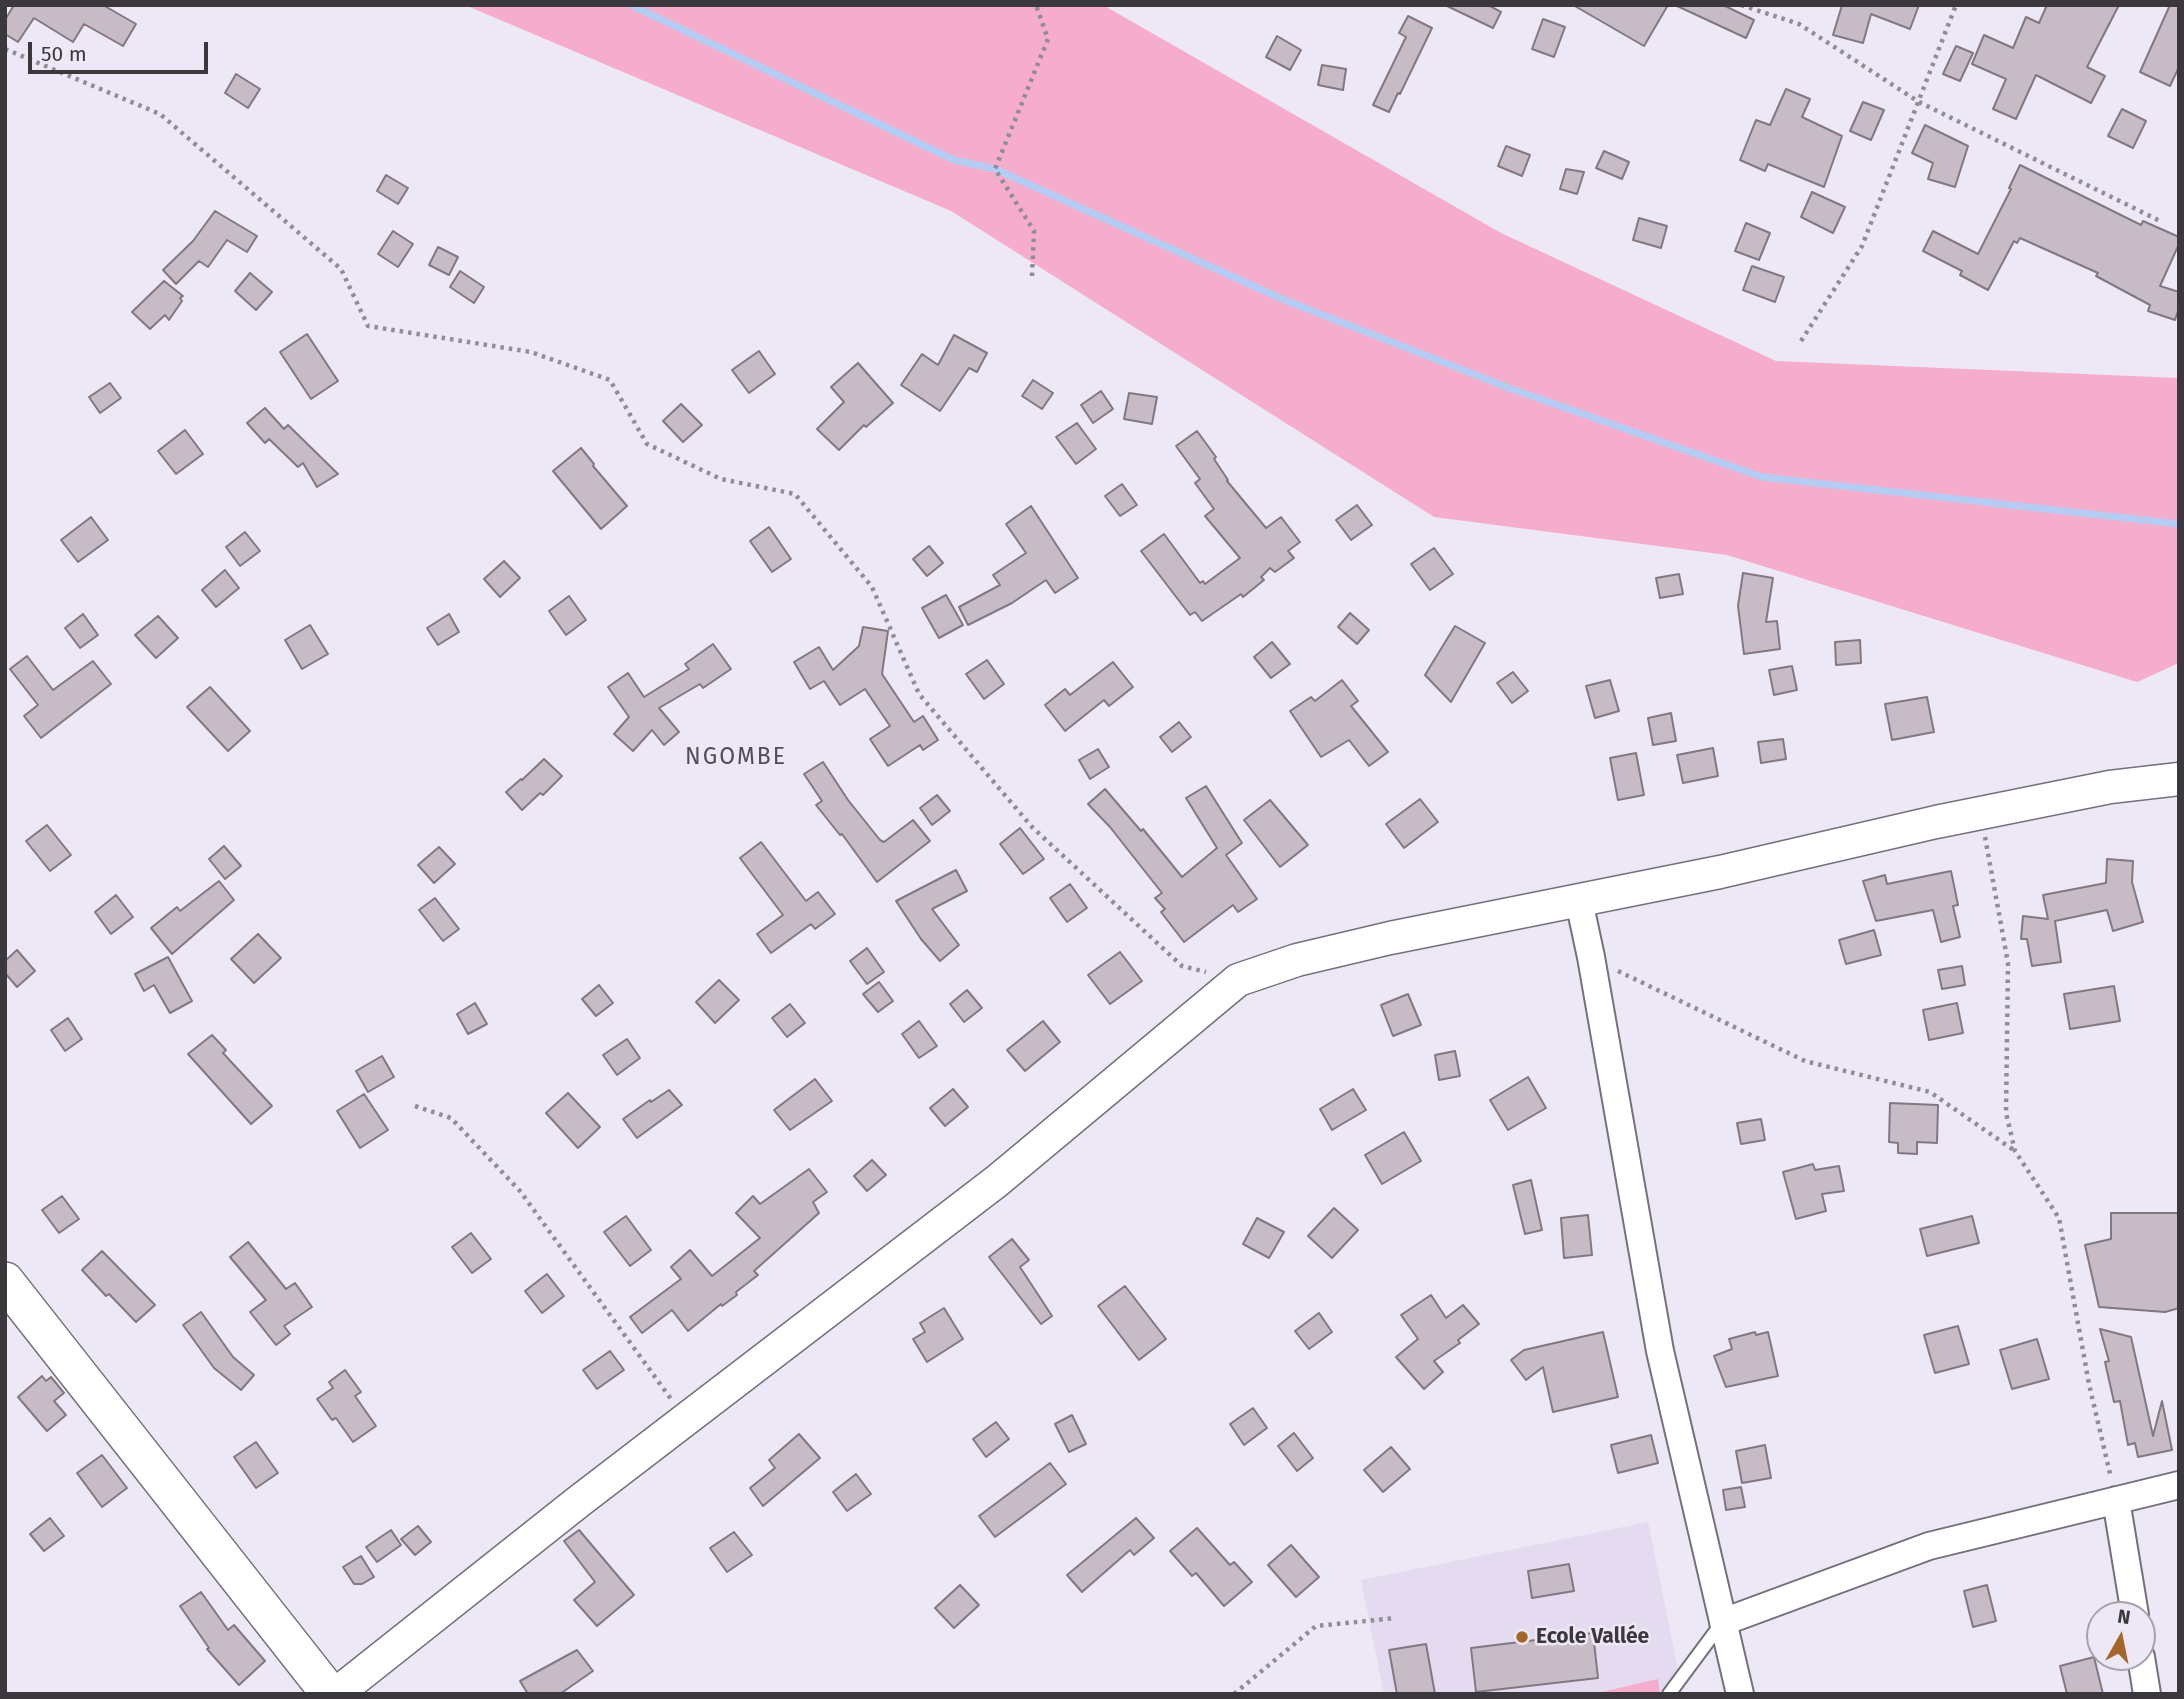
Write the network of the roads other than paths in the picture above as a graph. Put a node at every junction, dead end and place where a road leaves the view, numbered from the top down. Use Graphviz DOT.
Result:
graph roads {
  1 [pos="2179,779"];
  2 [pos="1578,901"];
  3 [pos="5,1281"];
  4 [pos="2179,1485"];
  5 [pos="2116,1500"];
  6 [pos="2133,1601"];
  7 [pos="1723,1622"];
  8 [pos="2143,1671"];
  9 [pos="330,1694"];
  10 [pos="336,1694"];
  11 [pos="1669,1694"];
  12 [pos="1740,1694"];
  13 [pos="2147,1694"];
  1 -- 2 [label="street"];
  2 -- 7 [label="street"];
  2 -- 10 [label="street"];
  3 -- 9 [label="main road"];
  4 -- 5 [label="street"];
  5 -- 6 [label="street"];
  5 -- 7 [label="street"];
  7 -- 11 [label="lane"];
  7 -- 12 [label="street"];
  8 -- 13 [label="street"];
}
